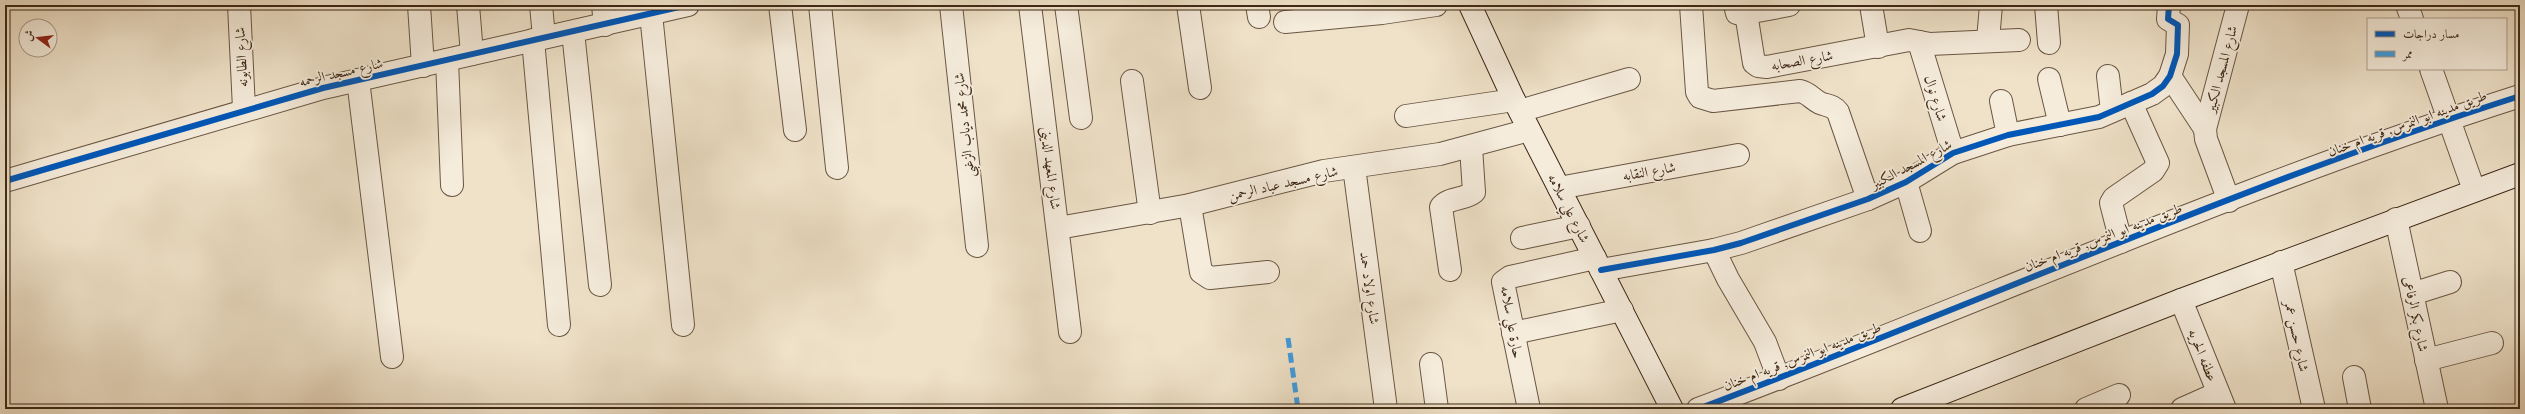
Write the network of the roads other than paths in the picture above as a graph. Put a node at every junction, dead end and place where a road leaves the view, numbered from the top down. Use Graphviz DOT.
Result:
graph roads {
  1 [pos="239,5"];
  2 [pos="419,5"];
  3 [pos="468,5"];
  4 [pos="541,5"];
  5 [pos="780,5"];
  6 [pos="820,5"];
  7 [pos="951,5"];
  8 [pos="1030,5"];
  9 [pos="1066,5"];
  10 [pos="1188,5"];
  11 [pos="1436,5"];
  12 [pos="1470,5"];
  13 [pos="1691,5"];
  14 [pos="1789,5"];
  15 [pos="1871,5"];
  16 [pos="1991,5"];
  17 [pos="2046,5"];
  18 [pos="2169,5"];
  19 [pos="2238,5"];
  20 [pos="682,6"];
  21 [pos="1741,9"];
  22 [pos="651,14"];
  23 [pos="604,15"];
  24 [pos="1285,22"];
  25 [pos="573,32"];
  26 [pos="539,38"];
  27 [pos="1988,40"];
  28 [pos="2019,40"];
  29 [pos="1919,42"];
  30 [pos="2049,42"];
  31 [pos="1878,47"];
  32 [pos="472,54"];
  33 [pos="447,60"];
  34 [pos="423,66"];
  35 [pos="2431,70"];
  36 [pos="2108,76"];
  37 [pos="2170,76"];
  38 [pos="1629,79"];
  39 [pos="2049,79"];
  40 [pos="358,80"];
  41 [pos="1132,81"];
  42 [pos="1200,88"];
  43 [pos="2520,96"];
  44 [pos="2001,101"];
  45 [pos="2121,107"];
  46 [pos="244,109"];
  47 [pos="1521,113"];
  48 [pos="1406,116"];
  49 [pos="1081,118"];
  50 [pos="2448,119"];
  51 [pos="2060,125"];
  52 [pos="2206,129"];
  53 [pos="795,130"];
  54 [pos="2008,135"];
  55 [pos="1471,147"];
  56 [pos="1953,153"];
  57 [pos="1738,156"];
  58 [pos="1354,167"];
  59 [pos="837,168"];
  60 [pos="2520,174"];
  61 [pos="5,181"];
  62 [pos="1906,182"];
  63 [pos="452,185"];
  64 [pos="1559,188"];
  65 [pos="2474,190"];
  66 [pos="1868,199"];
  67 [pos="2229,201"];
  68 [pos="1190,205"];
  69 [pos="1150,213"];
  70 [pos="2396,219"];
  71 [pos="1579,226"];
  72 [pos="1058,228"];
  73 [pos="1920,231"];
  74 [pos="1522,238"];
  75 [pos="2121,242"];
  76 [pos="977,246"];
  77 [pos="1714,250"];
  78 [pos="2281,262"];
  79 [pos="1598,264"];
  80 [pos="1450,270"];
  81 [pos="1268,272"];
  82 [pos="2450,282"];
  83 [pos="600,284"];
  84 [pos="2412,294"];
  85 [pos="2181,300"];
  86 [pos="1622,310"];
  87 [pos="559,325"];
  88 [pos="683,325"];
  89 [pos="1070,332"];
  90 [pos="1513,333"];
  91 [pos="2492,343"];
  92 [pos="392,356"];
  93 [pos="2426,360"];
  94 [pos="1431,364"];
  95 [pos="2354,377"];
  96 [pos="1779,379"];
  97 [pos="2118,395"];
  98 [pos="2221,401"];
  99 [pos="1909,408"];
  100 [pos="2089,408"];
  101 [pos="1386,409"];
  102 [pos="1437,409"];
  103 [pos="1529,409"];
  104 [pos="1672,409"];
  105 [pos="1698,409"];
  106 [pos="2182,409"];
  107 [pos="2314,409"];
  108 [pos="2360,409"];
  109 [pos="2437,409"];
  1 -- 46 [label="street, شارع الطابونه"];
  2 -- 34 [label="street"];
  3 -- 32 [label="street"];
  4 -- 26 [label="street"];
  5 -- 53 [label="street"];
  6 -- 59 [label="street"];
  7 -- 76 [label="street, شارع محمد دياب الزغبى"];
  8 -- 72 [label="street, شارع المعهد الدينى"];
  9 -- 49 [label="street"];
  10 -- 42 [label="street"];
  11 -- 24 [label="street"];
  12 -- 47 [label="street, شارع علي سلامه"];
  13 -- 66 [label="street"];
  14 -- 21 [label="street"];
  15 -- 31 [label="street"];
  16 -- 27 [label="street"];
  17 -- 30 [label="street"];
  18 -- 37 [label="street, شارع المسجد الكبير"];
  19 -- 52 [label="street, شارع المسجد الكبير"];
  20 -- 22 [label="street, شارع مسجد الرحمه"];
  21 -- 31 [label="street, شارع الصحابه"];
  22 -- 23 [label="street, شارع مسجد الرحمه"];
  22 -- 88 [label="street"];
  23 -- 25 [label="street, شارع مسجد الرحمه"];
  25 -- 26 [label="street, شارع مسجد الرحمه"];
  25 -- 83 [label="street"];
  26 -- 32 [label="street, شارع مسجد الرحمه"];
  26 -- 87 [label="street"];
  27 -- 28 [label="street, شارع الصحابه"];
  27 -- 29 [label="street, شارع الصحابه"];
  29 -- 31 [label="street, شارع الصحابه"];
  29 -- 56 [label="street, شارع نوال"];
  32 -- 33 [label="street, شارع مسجد الرحمه"];
  33 -- 34 [label="street, شارع مسجد الرحمه"];
  33 -- 63 [label="street"];
  34 -- 40 [label="street, شارع مسجد الرحمه"];
  35 -- 50 [label="street"];
  36 -- 45 [label="street"];
  37 -- 45 [label="street, شارع المسجد الكبير"];
  37 -- 52 [label="street"];
  38 -- 47 [label="street"];
  39 -- 51 [label="street"];
  40 -- 46 [label="street, شارع مسجد الرحمه"];
  40 -- 92 [label="street"];
  41 -- 69 [label="street"];
  43 -- 50 [label="street, طريق مدينه ابو النمرس, قريه ام خنان"];
  44 -- 54 [label="street"];
  45 -- 51 [label="street, شارع المسجد الكبير"];
  45 -- 75 [label="street"];
  46 -- 61 [label="street, شارع مسجد الرحمه"];
  47 -- 48 [label="street"];
  47 -- 55 [label="street, شارع مسجد عباد الرحمن"];
  47 -- 64 [label="street, شارع علي سلامه"];
  50 -- 65 [label="street"];
  50 -- 67 [label="street, طريق مدينه ابو النمرس, قريه ام خنان"];
  51 -- 54 [label="street, شارع المسجد الكبير"];
  52 -- 67 [label="street, شارع المسجد الكبير"];
  54 -- 56 [label="street, شارع المسجد الكبير"];
  55 -- 58 [label="street, شارع مسجد عباد الرحمن"];
  55 -- 80 [label="street"];
  56 -- 62 [label="street, شارع المسجد الكبير"];
  57 -- 64 [label="street, شارع النقابه"];
  58 -- 68 [label="street, شارع مسجد عباد الرحمن"];
  58 -- 101 [label="street, شارع اولاد حمد"];
  60 -- 65 [label="street"];
  62 -- 66 [label="street, شارع المسجد الكبير"];
  62 -- 73 [label="street"];
  64 -- 71 [label="street, شارع علي سلامه"];
  65 -- 70 [label="street"];
  66 -- 77 [label="street, شارع المسجد الكبير"];
  67 -- 75 [label="street, طريق مدينه ابو النمرس, قريه ام خنان"];
  68 -- 69 [label="street, شارع مسجد عباد الرحمن"];
  68 -- 81 [label="street"];
  69 -- 72 [label="street, شارع مسجد عباد الرحمن"];
  70 -- 78 [label="street"];
  70 -- 84 [label="street, شارع بكر الرفاعى"];
  71 -- 74 [label="street"];
  71 -- 79 [label="street, شارع علي سلامه"];
  72 -- 89 [label="street, شارع المعهد الدينى"];
  75 -- 96 [label="street, طريق مدينه ابو النمرس, قريه ام خنان"];
  77 -- 79 [label="street, شارع المسجد الكبير"];
  77 -- 96 [label="street"];
  78 -- 85 [label="street"];
  78 -- 107 [label="street, شارع حسن عمر"];
  79 -- 86 [label="street, شارع علي سلامه"];
  79 -- 90 [label="street, حارة علي سلامه"];
  82 -- 84 [label="street"];
  84 -- 93 [label="street, شارع بكر الرفاعى"];
  85 -- 98 [label="street, عطفه الحريه"];
  85 -- 99 [label="street"];
  86 -- 90 [label="street"];
  86 -- 104 [label="street, شارع علي سلامه"];
  90 -- 103 [label="street, حارة علي سلامه"];
  91 -- 93 [label="street"];
  93 -- 109 [label="street, شارع بكر الرفاعى"];
  94 -- 102 [label="street"];
  95 -- 108 [label="street"];
  96 -- 105 [label="street, طريق مدينه ابو النمرس, قريه ام خنان"];
  97 -- 100 [label="street"];
  98 -- 106 [label="street"];
}
